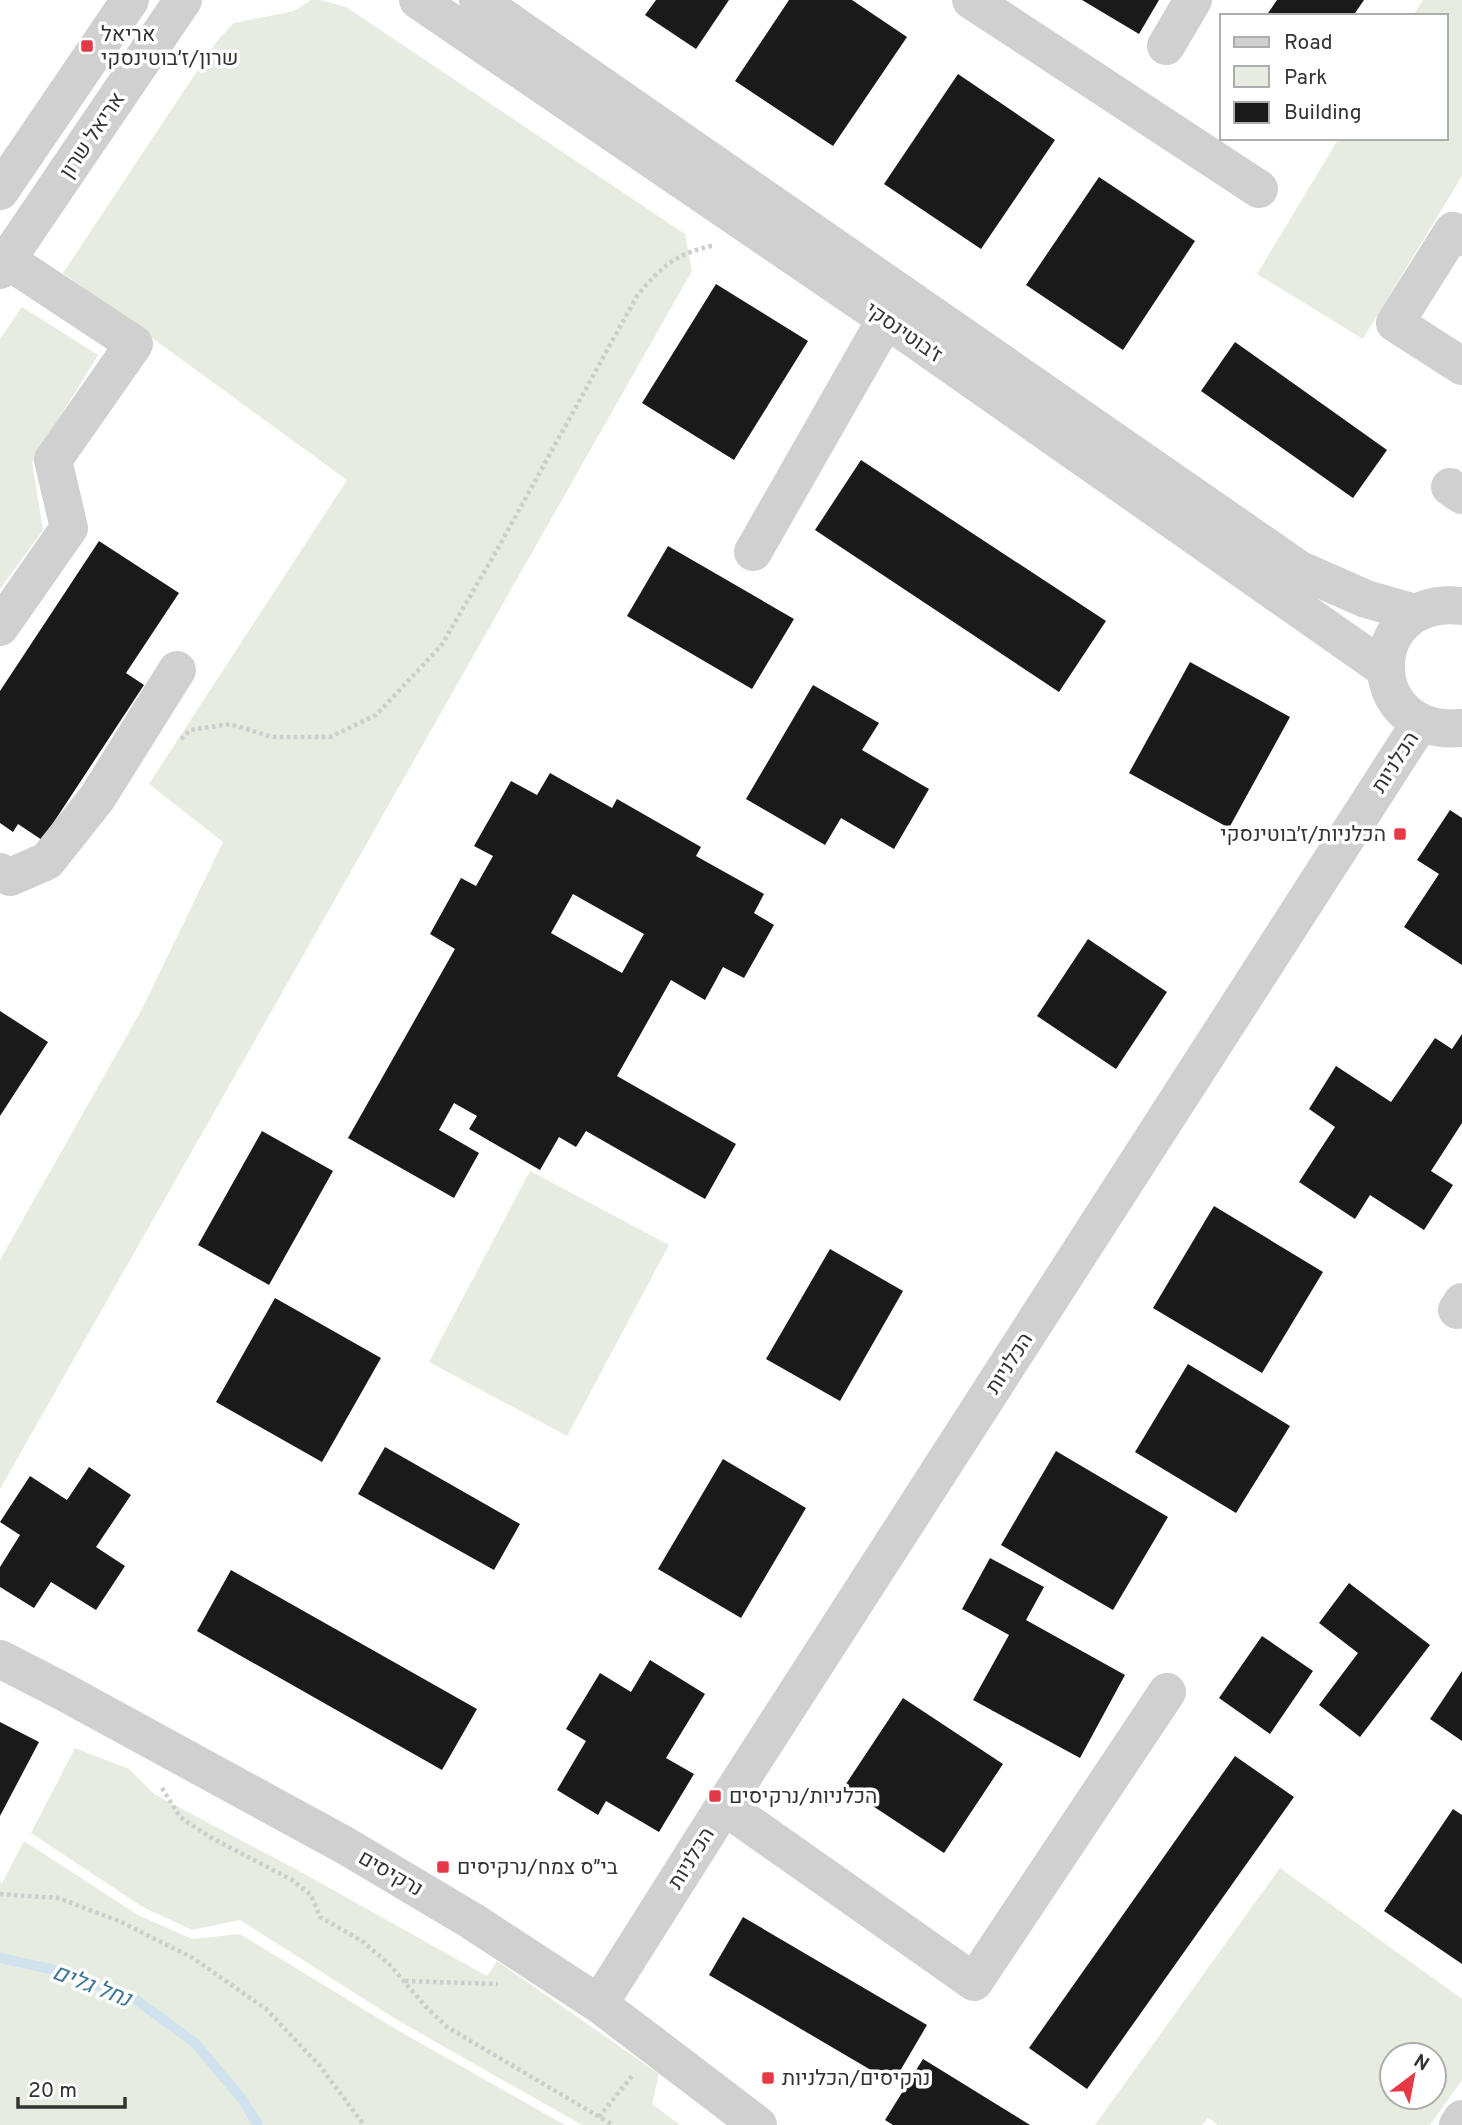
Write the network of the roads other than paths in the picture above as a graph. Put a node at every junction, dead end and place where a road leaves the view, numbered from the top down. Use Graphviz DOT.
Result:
graph roads {
  1 [pos="130,0"];
  2 [pos="183,0"];
  3 [pos="418,0"];
  4 [pos="478,0"];
  5 [pos="971,0"];
  6 [pos="1193,0"];
  7 [pos="1166,46"];
  8 [pos="1259,190"];
  9 [pos="0,191"];
  10 [pos="1462,237"];
  11 [pos="3,265"];
  12 [pos="886,319"];
  13 [pos="1462,366"];
  14 [pos="753,552"];
  15 [pos="1446,604"];
  16 [pos="0,627"];
  17 [pos="1385,669"];
  18 [pos="177,670"];
  19 [pos="1420,723"];
  20 [pos="1462,728"];
  21 [pos="0,872"];
  22 [pos="0,1659"];
  23 [pos="1167,1692"];
  24 [pos="724,1806"];
  25 [pos="599,2004"];
  26 [pos="1462,2119"];
  27 [pos="758,2125"];
  28 [pos="1458,2125"];
  1 -- 9 [label="street"];
  2 -- 11 [label="street, אריאל שרון"];
  3 -- 12 [label="street, ז׳בוטינסקי"];
  4 -- 15 [label="street, ז׳בוטינסקי"];
  5 -- 8 [label="street"];
  6 -- 7 [label="street"];
  10 -- 13 [label="street"];
  11 -- 16 [label="street"];
  12 -- 14 [label="street"];
  12 -- 17 [label="street, ז׳בוטינסקי"];
  15 -- 17 [label="street"];
  17 -- 19 [label="street"];
  18 -- 21 [label="street"];
  19 -- 20 [label="street"];
  19 -- 24 [label="street, הכלניות"];
  22 -- 25 [label="street, נרקיסים"];
  23 -- 24 [label="street"];
  24 -- 25 [label="street, הכלניות"];
  25 -- 27 [label="street, נרקיסים"];
  26 -- 28 [label="street"];
}
